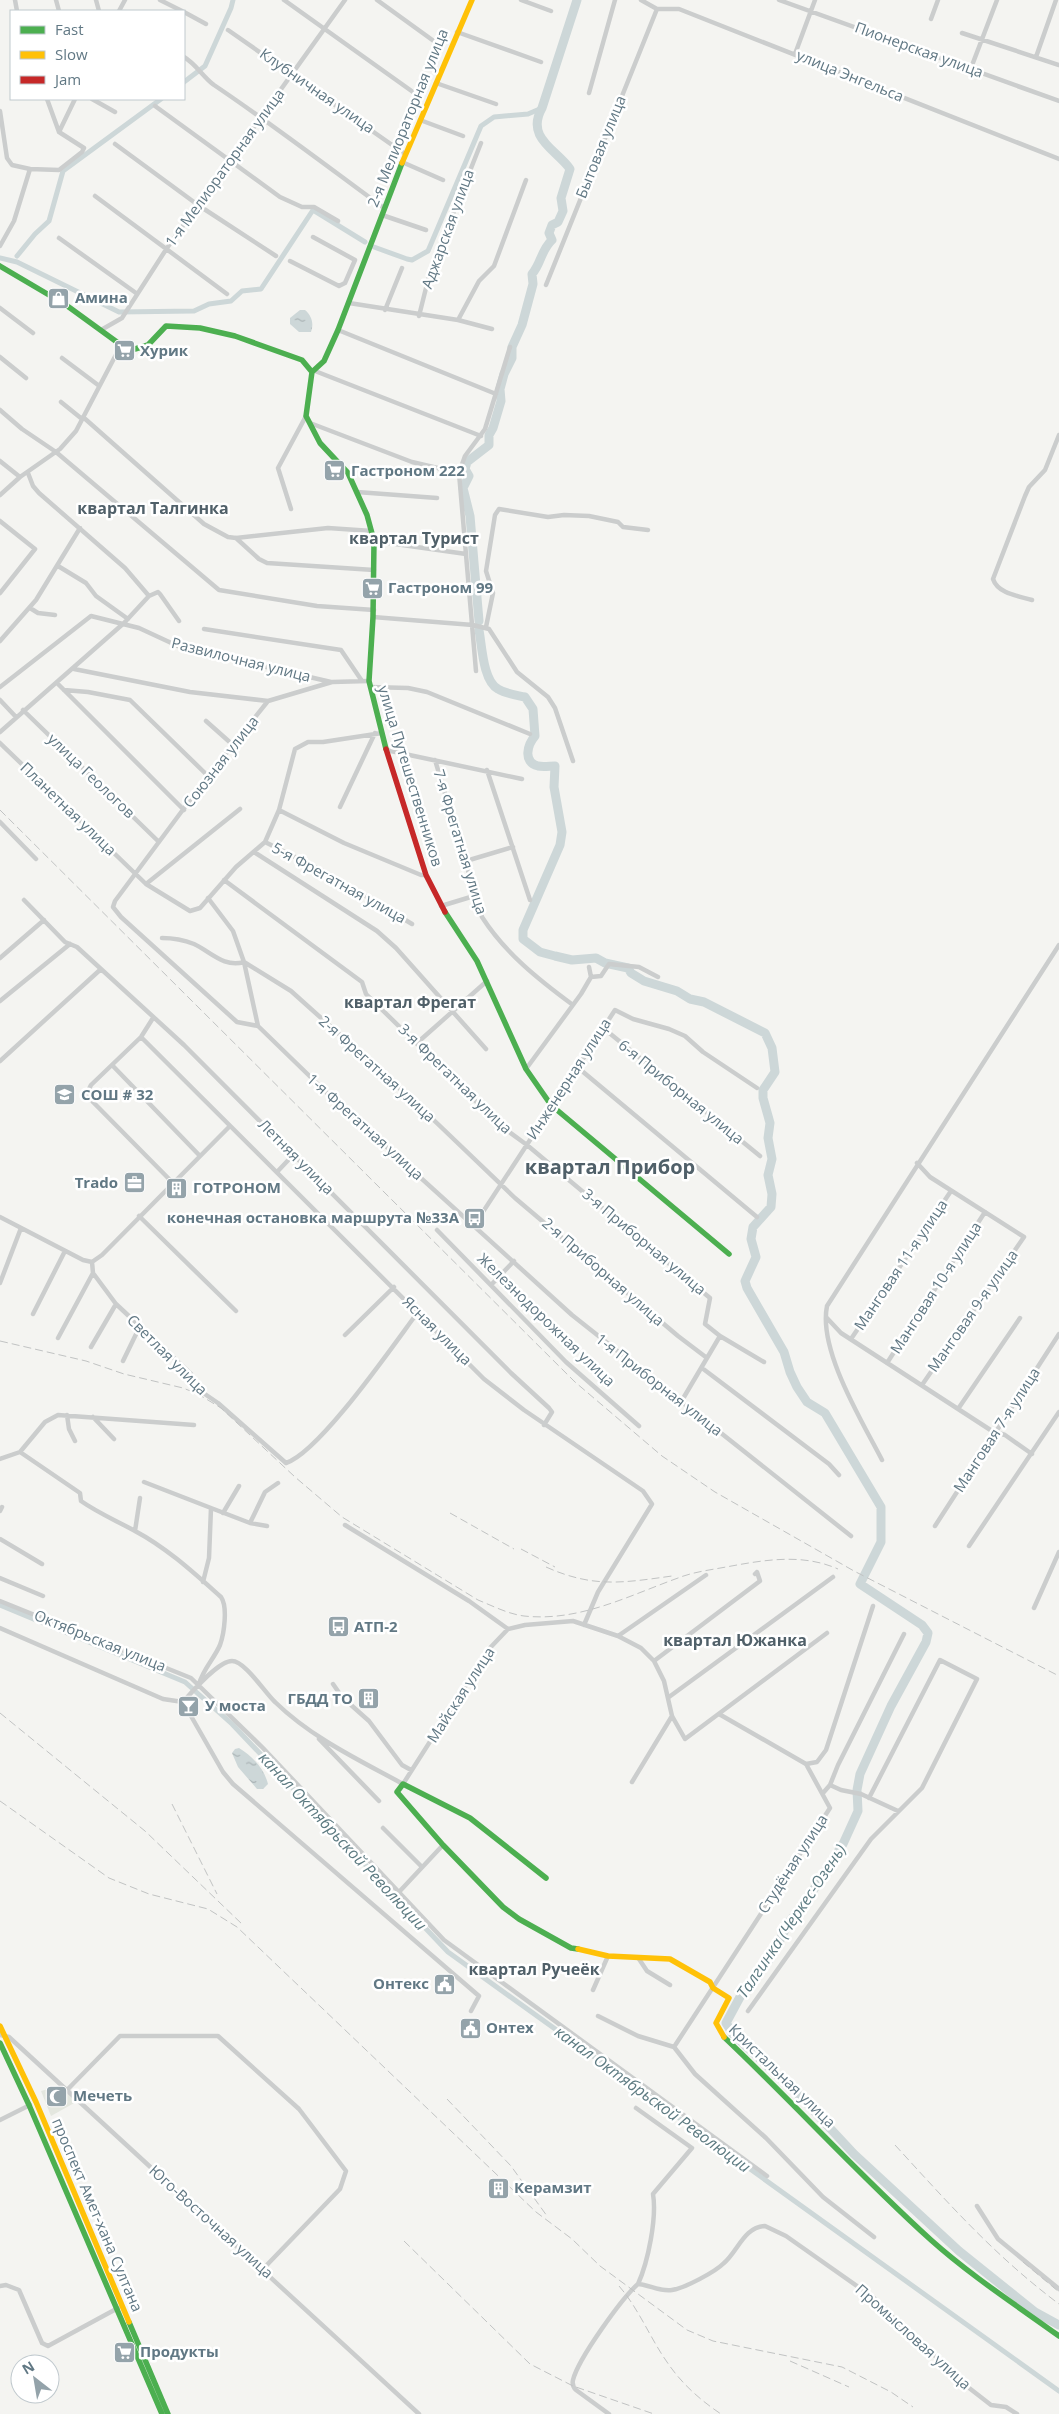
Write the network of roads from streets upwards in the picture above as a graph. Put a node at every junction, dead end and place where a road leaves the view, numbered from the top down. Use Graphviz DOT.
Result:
graph roads {
  1 [pos="160,0"];
  2 [pos="284,0"];
  3 [pos="344,0"];
  4 [pos="377,0"];
  5 [pos="472,0"];
  6 [pos="521,0"];
  7 [pos="615,0"];
  8 [pos="641,0"];
  9 [pos="779,0"];
  10 [pos="815,0"];
  11 [pos="938,0"];
  12 [pos="997,0"];
  13 [pos="1056,0"];
  14 [pos="657,9"];
  15 [pos="179,10"];
  16 [pos="551,10"];
  17 [pos="810,12"];
  18 [pos="185,13"];
  19 [pos="931,19"];
  20 [pos="206,24"];
  21 [pos="324,29"];
  22 [pos="228,30"];
  23 [pos="457,32"];
  24 [pos="962,32"];
  25 [pos="982,39"];
  26 [pos="442,46"];
  27 [pos="795,54"];
  28 [pos="1036,56"];
  29 [pos="185,59"];
  30 [pos="541,62"];
  31 [pos="1059,65"];
  32 [pos="971,68"];
  33 [pos="293,74"];
  34 [pos="436,83"];
  35 [pos="589,93"];
  36 [pos="420,97"];
  37 [pos="47,100"];
  38 [pos="74,100"];
  39 [pos="94,100"];
  40 [pos="1059,101"];
  41 [pos="496,104"];
  42 [pos="155,106"];
  43 [pos="0,111"];
  44 [pos="115,112"];
  45 [pos="261,117"];
  46 [pos="420,120"];
  47 [pos="59,132"];
  48 [pos="463,136"];
  49 [pos="481,143"];
  50 [pos="115,144"];
  51 [pos="405,154"];
  52 [pos="1059,159"];
  53 [pos="229,162"];
  54 [pos="402,162"];
  55 [pos="30,169"];
  56 [pos="444,180"];
  57 [pos="526,180"];
  58 [pos="95,196"];
  59 [pos="198,205"];
  60 [pos="384,208"];
  61 [pos="382,214"];
  62 [pos="338,221"];
  63 [pos="426,230"];
  64 [pos="313,237"];
  65 [pos="59,238"];
  66 [pos="0,246"];
  67 [pos="167,248"];
  68 [pos="276,256"];
  69 [pos="355,260"];
  70 [pos="290,261"];
  71 [pos="363,263"];
  72 [pos="0,266"];
  73 [pos="402,268"];
  74 [pos="546,285"];
  75 [pos="136,293"];
  76 [pos="226,294"];
  77 [pos="349,303"];
  78 [pos="0,308"];
  79 [pos="385,310"];
  80 [pos="419,316"];
  81 [pos="458,320"];
  82 [pos="492,329"];
  83 [pos="101,330"];
  84 [pos="338,330"];
  85 [pos="33,333"];
  86 [pos="121,346"];
  87 [pos="510,347"];
  88 [pos="0,357"];
  89 [pos="62,358"];
  90 [pos="314,372"];
  91 [pos="26,378"];
  92 [pos="98,385"];
  93 [pos="496,394"];
  94 [pos="61,402"];
  95 [pos="0,410"];
  96 [pos="306,416"];
  97 [pos="83,418"];
  98 [pos="310,423"];
  99 [pos="1059,435"];
  100 [pos="481,436"];
  101 [pos="56,452"];
  102 [pos="0,461"];
  103 [pos="28,473"];
  104 [pos="459,473"];
  105 [pos="20,477"];
  106 [pos="357,492"];
  107 [pos="0,494"];
  108 [pos="437,498"];
  109 [pos="291,509"];
  110 [pos="0,521"];
  111 [pos="80,528"];
  112 [pos="372,530"];
  113 [pos="648,530"];
  114 [pos="236,538"];
  115 [pos="374,541"];
  116 [pos="466,554"];
  117 [pos="58,566"];
  118 [pos="374,570"];
  119 [pos="0,593"];
  120 [pos="149,596"];
  121 [pos="1032,600"];
  122 [pos="30,608"];
  123 [pos="374,610"];
  124 [pos="55,615"];
  125 [pos="373,617"];
  126 [pos="128,619"];
  127 [pos="179,621"];
  128 [pos="124,623"];
  129 [pos="472,625"];
  130 [pos="486,627"];
  131 [pos="204,629"];
  132 [pos="0,641"];
  133 [pos="74,669"];
  134 [pos="476,671"];
  135 [pos="332,682"];
  136 [pos="58,683"];
  137 [pos="367,683"];
  138 [pos="0,687"];
  139 [pos="64,690"];
  140 [pos="0,700"];
  141 [pos="268,700"];
  142 [pos="23,710"];
  143 [pos="16,718"];
  144 [pos="206,721"];
  145 [pos="0,732"];
  146 [pos="378,733"];
  147 [pos="530,734"];
  148 [pos="0,743"];
  149 [pos="233,744"];
  150 [pos="386,750"];
  151 [pos="435,760"];
  152 [pos="573,761"];
  153 [pos="488,770"];
  154 [pos="208,776"];
  155 [pos="522,779"];
  156 [pos="340,807"];
  157 [pos="184,810"];
  158 [pos="240,810"];
  159 [pos="279,810"];
  160 [pos="0,822"];
  161 [pos="159,842"];
  162 [pos="265,842"];
  163 [pos="513,847"];
  164 [pos="254,852"];
  165 [pos="36,860"];
  166 [pos="466,862"];
  167 [pos="136,874"];
  168 [pos="426,875"];
  169 [pos="224,880"];
  170 [pos="146,884"];
  171 [pos="474,896"];
  172 [pos="208,898"];
  173 [pos="24,900"];
  174 [pos="530,900"];
  175 [pos="441,906"];
  176 [pos="44,920"];
  177 [pos="412,924"];
  178 [pos="162,938"];
  179 [pos="70,944"];
  180 [pos="1059,945"];
  181 [pos="0,958"];
  182 [pos="244,962"];
  183 [pos="589,967"];
  184 [pos="101,969"];
  185 [pos="658,976"];
  186 [pos="591,977"];
  187 [pos="487,981"];
  188 [pos="0,1001"];
  189 [pos="574,1005"];
  190 [pos="452,1011"];
  191 [pos="153,1018"];
  192 [pos="258,1026"];
  193 [pos="602,1027"];
  194 [pos="141,1037"];
  195 [pos="417,1043"];
  196 [pos="486,1048"];
  197 [pos="0,1061"];
  198 [pos="112,1065"];
  199 [pos="576,1066"];
  200 [pos="526,1069"];
  201 [pos="757,1088"];
  202 [pos="551,1105"];
  203 [pos="229,1127"];
  204 [pos="527,1145"];
  205 [pos="294,1154"];
  206 [pos="200,1156"];
  207 [pos="760,1156"];
  208 [pos="917,1163"];
  209 [pos="277,1172"];
  210 [pos="173,1182"];
  211 [pos="501,1184"];
  212 [pos="951,1191"];
  213 [pos="985,1212"];
  214 [pos="139,1216"];
  215 [pos="0,1217"];
  216 [pos="757,1217"];
  217 [pos="475,1224"];
  218 [pos="21,1228"];
  219 [pos="437,1230"];
  220 [pos="65,1251"];
  221 [pos="730,1254"];
  222 [pos="514,1260"];
  223 [pos="92,1262"];
  224 [pos="92,1272"];
  225 [pos="0,1283"];
  226 [pos="491,1284"];
  227 [pos="394,1287"];
  228 [pos="116,1304"];
  229 [pos="236,1311"];
  230 [pos="418,1312"];
  231 [pos="33,1314"];
  232 [pos="825,1316"];
  233 [pos="1020,1318"];
  234 [pos="140,1326"];
  235 [pos="1059,1334"];
  236 [pos="345,1335"];
  237 [pos="720,1336"];
  238 [pos="58,1338"];
  239 [pos="851,1339"];
  240 [pos="91,1347"];
  241 [pos="707,1358"];
  242 [pos="123,1361"];
  243 [pos="764,1362"];
  244 [pos="887,1363"];
  245 [pos="702,1368"];
  246 [pos="922,1385"];
  247 [pos="680,1402"];
  248 [pos="958,1408"];
  249 [pos="1059,1414"];
  250 [pos="67,1415"];
  251 [pos="94,1417"];
  252 [pos="194,1424"];
  253 [pos="544,1425"];
  254 [pos="639,1426"];
  255 [pos="996,1433"];
  256 [pos="114,1439"];
  257 [pos="75,1441"];
  258 [pos="20,1452"];
  259 [pos="1032,1454"];
  260 [pos="0,1459"];
  261 [pos="882,1460"];
  262 [pos="839,1475"];
  263 [pos="144,1482"];
  264 [pos="278,1483"];
  265 [pos="239,1486"];
  266 [pos="140,1498"];
  267 [pos="211,1508"];
  268 [pos="223,1513"];
  269 [pos="250,1523"];
  270 [pos="344,1524"];
  271 [pos="267,1526"];
  272 [pos="935,1526"];
  273 [pos="135,1530"];
  274 [pos="851,1536"];
  275 [pos="0,1539"];
  276 [pos="969,1546"];
  277 [pos="1059,1552"];
  278 [pos="42,1564"];
  279 [pos="755,1574"];
  280 [pos="706,1575"];
  281 [pos="833,1577"];
  282 [pos="0,1578"];
  283 [pos="204,1582"];
  284 [pos="43,1596"];
  285 [pos="0,1601"];
  286 [pos="872,1606"];
  287 [pos="1034,1608"];
  288 [pos="584,1625"];
  289 [pos="0,1628"];
  290 [pos="508,1629"];
  291 [pos="827,1633"];
  292 [pos="904,1634"];
  293 [pos="618,1636"];
  294 [pos="654,1661"];
  295 [pos="333,1684"];
  296 [pos="198,1685"];
  297 [pos="669,1697"];
  298 [pos="183,1702"];
  299 [pos="718,1714"];
  300 [pos="672,1716"];
  301 [pos="316,1736"];
  302 [pos="806,1764"];
  303 [pos="411,1770"];
  304 [pos="632,1782"];
  305 [pos="403,1784"];
  306 [pos="830,1785"];
  307 [pos="823,1793"];
  308 [pos="869,1798"];
  309 [pos="379,1801"];
  310 [pos="898,1811"];
  311 [pos="383,1828"];
  312 [pos="443,1845"];
  313 [pos="422,1867"];
  314 [pos="546,1878"];
  315 [pos="399,1892"];
  316 [pos="608,1956"];
  317 [pos="639,1959"];
  318 [pos="670,1985"];
  319 [pos="713,1988"];
  320 [pos="593,1990"];
  321 [pos="471,2011"];
  322 [pos="748,2011"];
  323 [pos="598,2016"];
  324 [pos="0,2026"];
  325 [pos="3,2035"];
  326 [pos="0,2042"];
  327 [pos="674,2047"];
  328 [pos="67,2090"];
  329 [pos="36,2102"];
  330 [pos="29,2105"];
  331 [pos="636,2108"];
  332 [pos="0,2120"];
  333 [pos="767,2176"];
  334 [pos="977,2206"];
  335 [pos="874,2237"];
  336 [pos="263,2269"];
  337 [pos="638,2284"];
  338 [pos="0,2286"];
  339 [pos="1059,2289"];
  340 [pos="123,2307"];
  341 [pos="116,2309"];
  342 [pos="1059,2336"];
  343 [pos="162,2414"];
  344 [pos="168,2414"];
  345 [pos="419,2414"];
  346 [pos="609,2414"];
  347 [pos="1017,2414"];
  1 -- 15 [label="street"];
  2 -- 21 [label="street"];
  3 -- 21 [label="street, 1-я Мелиораторная улица"];
  4 -- 26 [label="street"];
  5 -- 23 [label="street, 2-я Мелиораторная улица"];
  6 -- 16 [label="street"];
  7 -- 35 [label="street"];
  8 -- 14 [label="street, улица Энгельса"];
  9 -- 17 [label="street, Пионерская улица"];
  10 -- 17 [label="street"];
  11 -- 19 [label="street"];
  12 -- 25 [label="street"];
  13 -- 28 [label="street"];
  14 -- 27 [label="street, улица Энгельса"];
  14 -- 74 [label="street, Бытовая улица"];
  17 -- 27 [label="street"];
  17 -- 32 [label="street, Пионерская улица"];
  18 -- 20 [label="street"];
  21 -- 33 [label="street, 1-я Мелиораторная улица"];
  21 -- 36 [label="street"];
  22 -- 33 [label="street, Клубничная улица"];
  23 -- 30 [label="street"];
  23 -- 34 [label="street, 2-я Мелиораторная улица"];
  24 -- 25 [label="street"];
  25 -- 28 [label="street"];
  25 -- 32 [label="street"];
  27 -- 52 [label="street, улица Энгельса"];
  28 -- 31 [label="street"];
  29 -- 45 [label="street"];
  32 -- 40 [label="street, Пионерская улица"];
  33 -- 45 [label="street, 1-я Мелиораторная улица"];
  33 -- 51 [label="street, Клубничная улица"];
  34 -- 41 [label="street"];
  34 -- 46 [label="street, 2-я Мелиораторная улица"];
  37 -- 47 [label="street"];
  38 -- 47 [label="street"];
  39 -- 44 [label="street"];
  42 -- 53 [label="street"];
  43 -- 55 [label="street"];
  45 -- 53 [label="street, 1-я Мелиораторная улица"];
  45 -- 60 [label="street"];
  46 -- 48 [label="street"];
  46 -- 51 [label="street, 2-я Мелиораторная улица"];
  47 -- 55 [label="street"];
  49 -- 80 [label="street, Аджарская улица"];
  50 -- 59 [label="street"];
  51 -- 54 [label="street, 2-я Мелиораторная улица"];
  53 -- 59 [label="street, 1-я Мелиораторная улица"];
  53 -- 62 [label="street"];
  54 -- 56 [label="street"];
  54 -- 60 [label="street, 2-я Мелиораторная улица"];
  55 -- 66 [label="street"];
  57 -- 81 [label="street"];
  58 -- 67 [label="street"];
  59 -- 67 [label="street, 1-я Мелиораторная улица"];
  59 -- 68 [label="street"];
  60 -- 61 [label="street, 2-я Мелиораторная улица"];
  61 -- 63 [label="street"];
  61 -- 71 [label="street, 2-я Мелиораторная улица"];
  64 -- 69 [label="street"];
  65 -- 75 [label="street"];
  67 -- 75 [label="street, 1-я Мелиораторная улица"];
  67 -- 76 [label="street"];
  69 -- 70 [label="street"];
  69 -- 71 [label="street"];
  71 -- 77 [label="street"];
  72 -- 83 [label="street"];
  73 -- 79 [label="street"];
  75 -- 83 [label="street, 1-я Мелиораторная улица"];
  77 -- 79 [label="street"];
  77 -- 84 [label="street"];
  78 -- 85 [label="street"];
  79 -- 80 [label="street"];
  80 -- 81 [label="street"];
  81 -- 82 [label="street"];
  83 -- 86 [label="street"];
  84 -- 90 [label="street"];
  84 -- 93 [label="street"];
  86 -- 90 [label="street"];
  86 -- 92 [label="street"];
  87 -- 93 [label="street"];
  88 -- 91 [label="street"];
  89 -- 92 [label="street"];
  90 -- 96 [label="street"];
  90 -- 100 [label="street"];
  92 -- 97 [label="street"];
  93 -- 100 [label="street"];
  94 -- 97 [label="street"];
  95 -- 101 [label="street"];
  96 -- 98 [label="street, улица Путешественников"];
  96 -- 109 [label="street"];
  97 -- 101 [label="street"];
  97 -- 114 [label="street"];
  98 -- 104 [label="street"];
  98 -- 106 [label="street, улица Путешественников"];
  99 -- 121 [label="street"];
  100 -- 104 [label="street"];
  101 -- 103 [label="street"];
  101 -- 123 [label="street"];
  102 -- 105 [label="street"];
  103 -- 105 [label="street"];
  103 -- 111 [label="street"];
  104 -- 116 [label="street"];
  105 -- 107 [label="street"];
  106 -- 108 [label="street"];
  106 -- 112 [label="street, улица Путешественников"];
  110 -- 119 [label="street"];
  111 -- 117 [label="street"];
  111 -- 120 [label="street"];
  112 -- 114 [label="street"];
  112 -- 115 [label="street, улица Путешественников"];
  113 -- 130 [label="street"];
  114 -- 118 [label="street"];
  115 -- 116 [label="street"];
  115 -- 118 [label="street, улица Путешественников"];
  116 -- 129 [label="street"];
  117 -- 122 [label="street"];
  117 -- 126 [label="street"];
  118 -- 123 [label="street, улица Путешественников"];
  120 -- 126 [label="street"];
  120 -- 127 [label="street"];
  122 -- 124 [label="street"];
  122 -- 132 [label="street"];
  123 -- 125 [label="street, улица Путешественников"];
  125 -- 129 [label="street"];
  125 -- 137 [label="street, улица Путешественников"];
  126 -- 128 [label="street"];
  128 -- 133 [label="street"];
  128 -- 135 [label="street, Развилочная улица"];
  128 -- 138 [label="street, Развилочная улица"];
  129 -- 130 [label="street"];
  129 -- 134 [label="street"];
  130 -- 152 [label="street"];
  131 -- 137 [label="street"];
  133 -- 136 [label="street"];
  133 -- 141 [label="street"];
  135 -- 137 [label="street, Союзная улица"];
  135 -- 141 [label="street, Союзная улица"];
  136 -- 139 [label="street"];
  136 -- 142 [label="street"];
  137 -- 146 [label="street, улица Путешественников"];
  137 -- 147 [label="street, Союзная улица"];
  139 -- 154 [label="street"];
  139 -- 157 [label="street"];
  140 -- 143 [label="street"];
  141 -- 149 [label="street, Союзная улица"];
  142 -- 143 [label="street"];
  142 -- 161 [label="street, улица Геологов"];
  143 -- 145 [label="street"];
  144 -- 149 [label="street"];
  146 -- 150 [label="street, улица Путешественников"];
  146 -- 156 [label="street"];
  146 -- 159 [label="street"];
  148 -- 167 [label="street, Планетная улица"];
  149 -- 154 [label="street, Союзная улица"];
  150 -- 151 [label="street"];
  150 -- 168 [label="street, улица Путешественников"];
  151 -- 153 [label="street"];
  151 -- 166 [label="street, 7-я Фрегатная улица"];
  153 -- 155 [label="street"];
  153 -- 163 [label="street"];
  154 -- 157 [label="street, Союзная улица"];
  157 -- 161 [label="street, Союзная улица"];
  158 -- 170 [label="street"];
  159 -- 162 [label="street"];
  159 -- 168 [label="street"];
  160 -- 165 [label="street"];
  161 -- 167 [label="street, Союзная улица"];
  162 -- 164 [label="street"];
  162 -- 177 [label="street, 5-я Фрегатная улица"];
  163 -- 166 [label="street"];
  163 -- 174 [label="street"];
  164 -- 169 [label="street"];
  164 -- 190 [label="street"];
  166 -- 171 [label="street, 7-я Фрегатная улица"];
  167 -- 170 [label="street, Планетная улица"];
  167 -- 192 [label="street, Союзная улица"];
  168 -- 175 [label="street, улица Путешественников"];
  169 -- 172 [label="street"];
  169 -- 195 [label="street, 3-я Фрегатная улица"];
  170 -- 172 [label="street, Планетная улица"];
  171 -- 175 [label="street"];
  171 -- 189 [label="street, 7-я Фрегатная улица"];
  172 -- 182 [label="street"];
  173 -- 176 [label="street, Летняя улица"];
  175 -- 187 [label="street, улица Путешественников"];
  176 -- 179 [label="street, Летняя улица"];
  176 -- 181 [label="street"];
  178 -- 182 [label="street"];
  179 -- 184 [label="street, Летняя улица"];
  179 -- 188 [label="street"];
  180 -- 208 [label="street"];
  182 -- 192 [label="street"];
  182 -- 211 [label="street, 2-я Фрегатная улица"];
  183 -- 186 [label="street"];
  184 -- 191 [label="street, Летняя улица"];
  184 -- 197 [label="street"];
  185 -- 186 [label="street"];
  186 -- 189 [label="street"];
  187 -- 190 [label="street"];
  187 -- 200 [label="street, улица Путешественников"];
  189 -- 200 [label="street"];
  190 -- 195 [label="street"];
  190 -- 196 [label="street"];
  191 -- 194 [label="street"];
  191 -- 205 [label="street, Летняя улица"];
  192 -- 217 [label="street, 1-я Фрегатная улица"];
  193 -- 199 [label="street, Инженерная улица"];
  193 -- 201 [label="street, Инженерная улица"];
  193 -- 207 [label="street, 6-я Приборная улица"];
  194 -- 198 [label="street"];
  194 -- 203 [label="street, Ясная улица"];
  195 -- 204 [label="street, 3-я Фрегатная улица"];
  198 -- 206 [label="street"];
  198 -- 210 [label="street"];
  199 -- 202 [label="street, Инженерная улица"];
  199 -- 216 [label="street"];
  200 -- 202 [label="street, улица Путешественников"];
  202 -- 204 [label="street, Инженерная улица"];
  202 -- 221 [label="street, улица Путешественников"];
  203 -- 206 [label="street"];
  203 -- 209 [label="street, Ясная улица"];
  204 -- 211 [label="street, Инженерная улица"];
  204 -- 237 [label="street, 3-я Приборная улица"];
  205 -- 209 [label="street"];
  205 -- 253 [label="street, Летняя улица"];
  206 -- 210 [label="street"];
  208 -- 212 [label="street"];
  208 -- 232 [label="street"];
  209 -- 227 [label="street, Ясная улица"];
  210 -- 214 [label="street"];
  211 -- 217 [label="street, Инженерная улица"];
  211 -- 241 [label="street, 2-я Приборная улица"];
  212 -- 213 [label="street"];
  212 -- 239 [label="street, Манговая 11-я улица"];
  213 -- 244 [label="street, Манговая 10-я улица"];
  213 -- 246 [label="street, Манговая 9-я улица"];
  214 -- 223 [label="street"];
  214 -- 229 [label="street"];
  215 -- 218 [label="street"];
  217 -- 222 [label="street, 1-я Приборная улица"];
  218 -- 220 [label="street"];
  218 -- 225 [label="street"];
  219 -- 226 [label="street, Железнодорожная улица"];
  220 -- 223 [label="street"];
  220 -- 231 [label="street"];
  222 -- 226 [label="street"];
  222 -- 247 [label="street, 1-я Приборная улица"];
  223 -- 224 [label="street"];
  224 -- 228 [label="street, Светлая улица"];
  224 -- 238 [label="street"];
  226 -- 254 [label="street, Железнодорожная улица"];
  227 -- 230 [label="street, Ясная улица"];
  227 -- 236 [label="street"];
  228 -- 234 [label="street, Светлая улица"];
  228 -- 240 [label="street"];
  230 -- 234 [label="street, Светлая улица"];
  230 -- 253 [label="street, Ясная улица"];
  232 -- 239 [label="street"];
  232 -- 261 [label="street"];
  233 -- 248 [label="street"];
  234 -- 242 [label="street"];
  235 -- 255 [label="street, Манговая 7-я улица"];
  237 -- 241 [label="street"];
  237 -- 243 [label="street, 3-я Приборная улица"];
  239 -- 244 [label="street"];
  241 -- 245 [label="street"];
  244 -- 246 [label="street"];
  245 -- 247 [label="street"];
  245 -- 262 [label="street"];
  246 -- 248 [label="street"];
  247 -- 274 [label="street, 1-я Приборная улица"];
  248 -- 255 [label="street"];
  249 -- 259 [label="street"];
  250 -- 251 [label="street"];
  250 -- 257 [label="street"];
  250 -- 258 [label="street"];
  251 -- 252 [label="street"];
  251 -- 256 [label="street"];
  253 -- 288 [label="street, Ясная улица"];
  255 -- 259 [label="street"];
  255 -- 272 [label="street, Манговая 7-я улица"];
  258 -- 260 [label="street"];
  258 -- 273 [label="street"];
  259 -- 276 [label="street"];
  263 -- 267 [label="street"];
  264 -- 269 [label="street"];
  265 -- 268 [label="street"];
  266 -- 273 [label="street"];
  267 -- 268 [label="street"];
  267 -- 283 [label="street"];
  268 -- 269 [label="street"];
  269 -- 271 [label="street"];
  270 -- 290 [label="street"];
  273 -- 283 [label="street"];
  275 -- 278 [label="street"];
  277 -- 287 [label="street"];
  279 -- 294 [label="street"];
  280 -- 293 [label="street"];
  281 -- 297 [label="street"];
  282 -- 284 [label="street"];
  283 -- 296 [label="street"];
  285 -- 296 [label="street, Октябрьская улица"];
  286 -- 302 [label="street"];
  288 -- 290 [label="street"];
  288 -- 293 [label="street"];
  289 -- 298 [label="street"];
  290 -- 303 [label="street, Майская улица"];
  291 -- 299 [label="street"];
  292 -- 306 [label="street"];
  293 -- 294 [label="street"];
  294 -- 297 [label="street"];
  295 -- 303 [label="street"];
  296 -- 298 [label="street"];
  296 -- 301 [label="street"];
  296 -- 315 [label="street, Октябрьская улица"];
  297 -- 300 [label="street"];
  298 -- 321 [label="street"];
  299 -- 300 [label="street"];
  299 -- 302 [label="street"];
  300 -- 304 [label="street"];
  301 -- 305 [label="street"];
  301 -- 309 [label="street"];
  302 -- 307 [label="street, Студёная улица"];
  303 -- 305 [label="street, Майская улица"];
  305 -- 312 [label="street, Кристальная улица"];
  305 -- 314 [label="street"];
  306 -- 307 [label="street"];
  306 -- 308 [label="street"];
  307 -- 319 [label="street, Студёная улица"];
  308 -- 310 [label="street"];
  308 -- 310 [label="street"];
  310 -- 322 [label="street"];
  311 -- 313 [label="street"];
  312 -- 313 [label="street"];
  312 -- 316 [label="street, Кристальная улица"];
  313 -- 315 [label="street"];
  315 -- 333 [label="street, Октябрьская улица"];
  316 -- 317 [label="street, Кристальная улица"];
  316 -- 320 [label="street"];
  317 -- 318 [label="street"];
  317 -- 319 [label="street, Кристальная улица"];
  319 -- 327 [label="street, Студёная улица"];
  319 -- 342 [label="street, Кристальная улица"];
  323 -- 327 [label="street"];
  324 -- 325 [label="street, проспект Амет-хана Султана"];
  325 -- 328 [label="street, Юго-Восточная улица"];
  325 -- 329 [label="street, проспект Амет-хана Султана"];
  326 -- 330 [label="street"];
  327 -- 335 [label="street"];
  328 -- 336 [label="street, Юго-Восточная улица"];
  328 -- 336 [label="street"];
  329 -- 330 [label="street"];
  329 -- 340 [label="street, проспект Амет-хана Султана"];
  330 -- 332 [label="street"];
  330 -- 341 [label="street"];
  331 -- 337 [label="street"];
  334 -- 339 [label="street"];
  336 -- 345 [label="street, Юго-Восточная улица"];
  337 -- 346 [label="street"];
  337 -- 347 [label="street, Промысловая улица"];
  338 -- 341 [label="street"];
  340 -- 341 [label="street"];
  340 -- 344 [label="street, проспект Амет-хана Султана"];
  341 -- 343 [label="street"];
}
